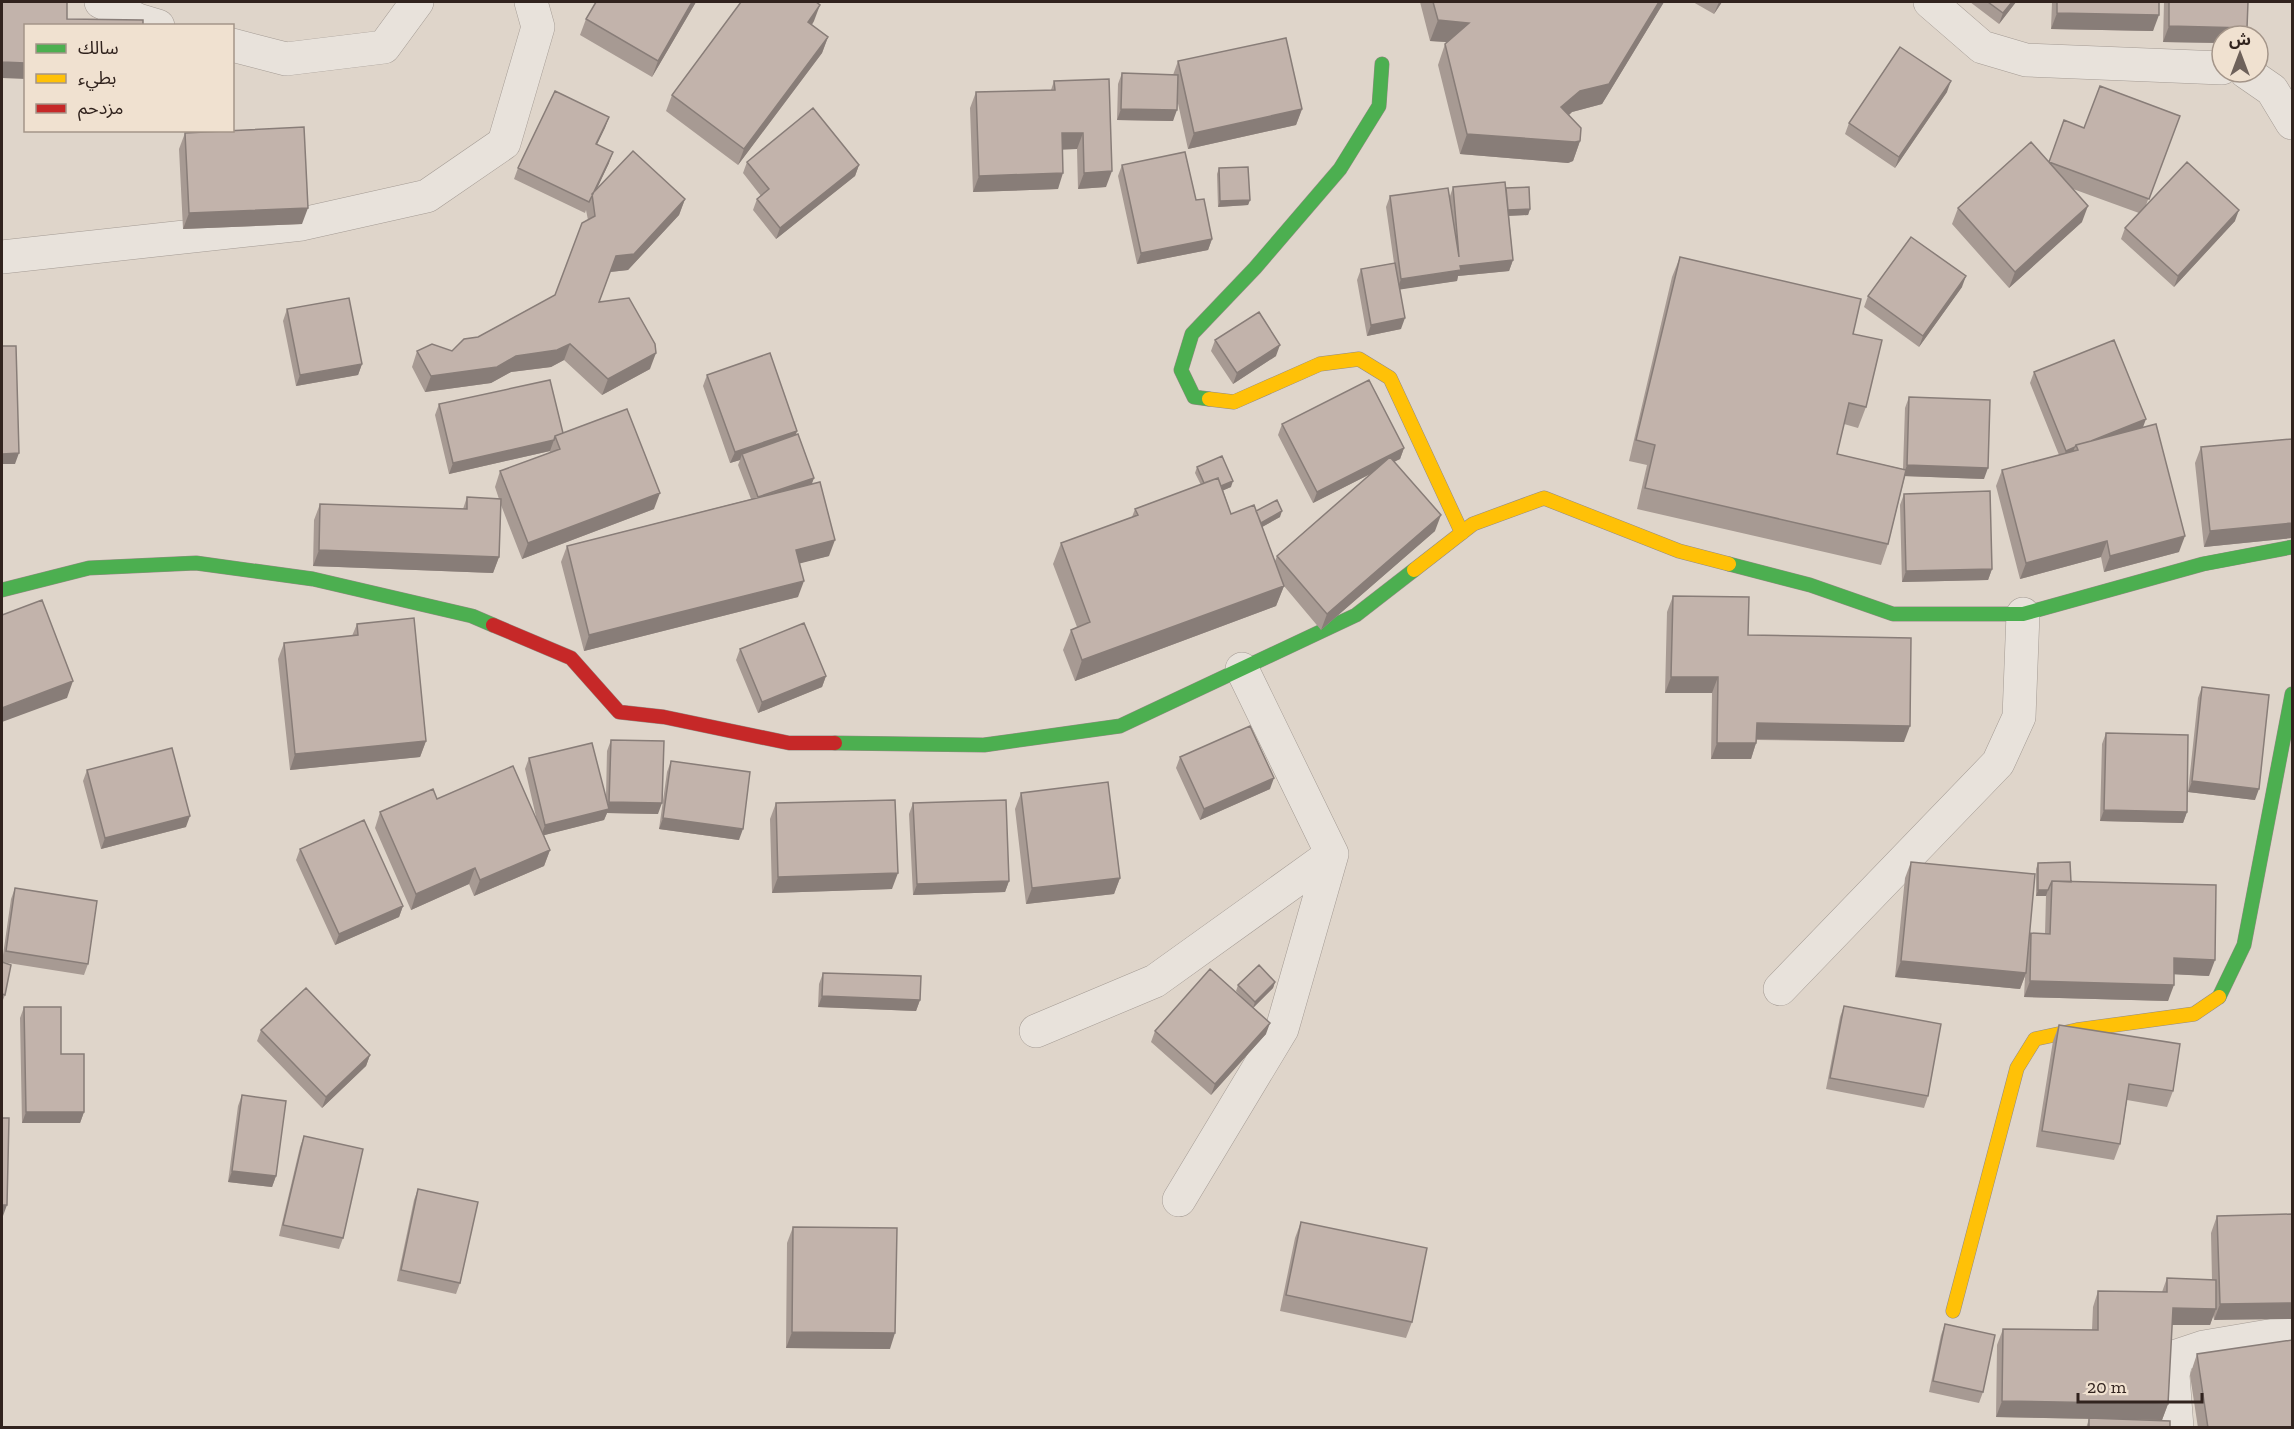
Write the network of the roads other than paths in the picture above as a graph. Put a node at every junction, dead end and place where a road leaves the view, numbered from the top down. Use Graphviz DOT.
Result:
graph roads {
  1 [pos="101,2"];
  2 [pos="417,2"];
  3 [pos="531,2"];
  4 [pos="1930,2"];
  5 [pos="151,24"];
  6 [pos="234,46"];
  7 [pos="1382,64"];
  8 [pos="2210,68"];
  9 [pos="2263,84"];
  10 [pos="2292,123"];
  11 [pos="2,257"];
  12 [pos="1462,533"];
  13 [pos="2292,547"];
  14 [pos="2,590"];
  15 [pos="2023,614"];
  16 [pos="1242,669"];
  17 [pos="2292,694"];
  18 [pos="1332,854"];
  19 [pos="1780,989"];
  20 [pos="1036,1031"];
  21 [pos="1179,1200"];
  22 [pos="1953,1311"];
  23 [pos="2292,1332"];
  24 [pos="2177,1428"];
  1 -- 5 [label="street"];
  2 -- 6 [label="street"];
  3 -- 11 [label="street"];
  4 -- 8 [label="street"];
  7 -- 12 [label="street"];
  9 -- 10 [label="street"];
  12 -- 15 [label="street"];
  12 -- 16 [label="street"];
  13 -- 15 [label="street"];
  14 -- 16 [label="street"];
  15 -- 19 [label="street"];
  16 -- 18 [label="street"];
  17 -- 22 [label="street"];
  18 -- 20 [label="street"];
  18 -- 21 [label="street"];
  23 -- 24 [label="street"];
}
